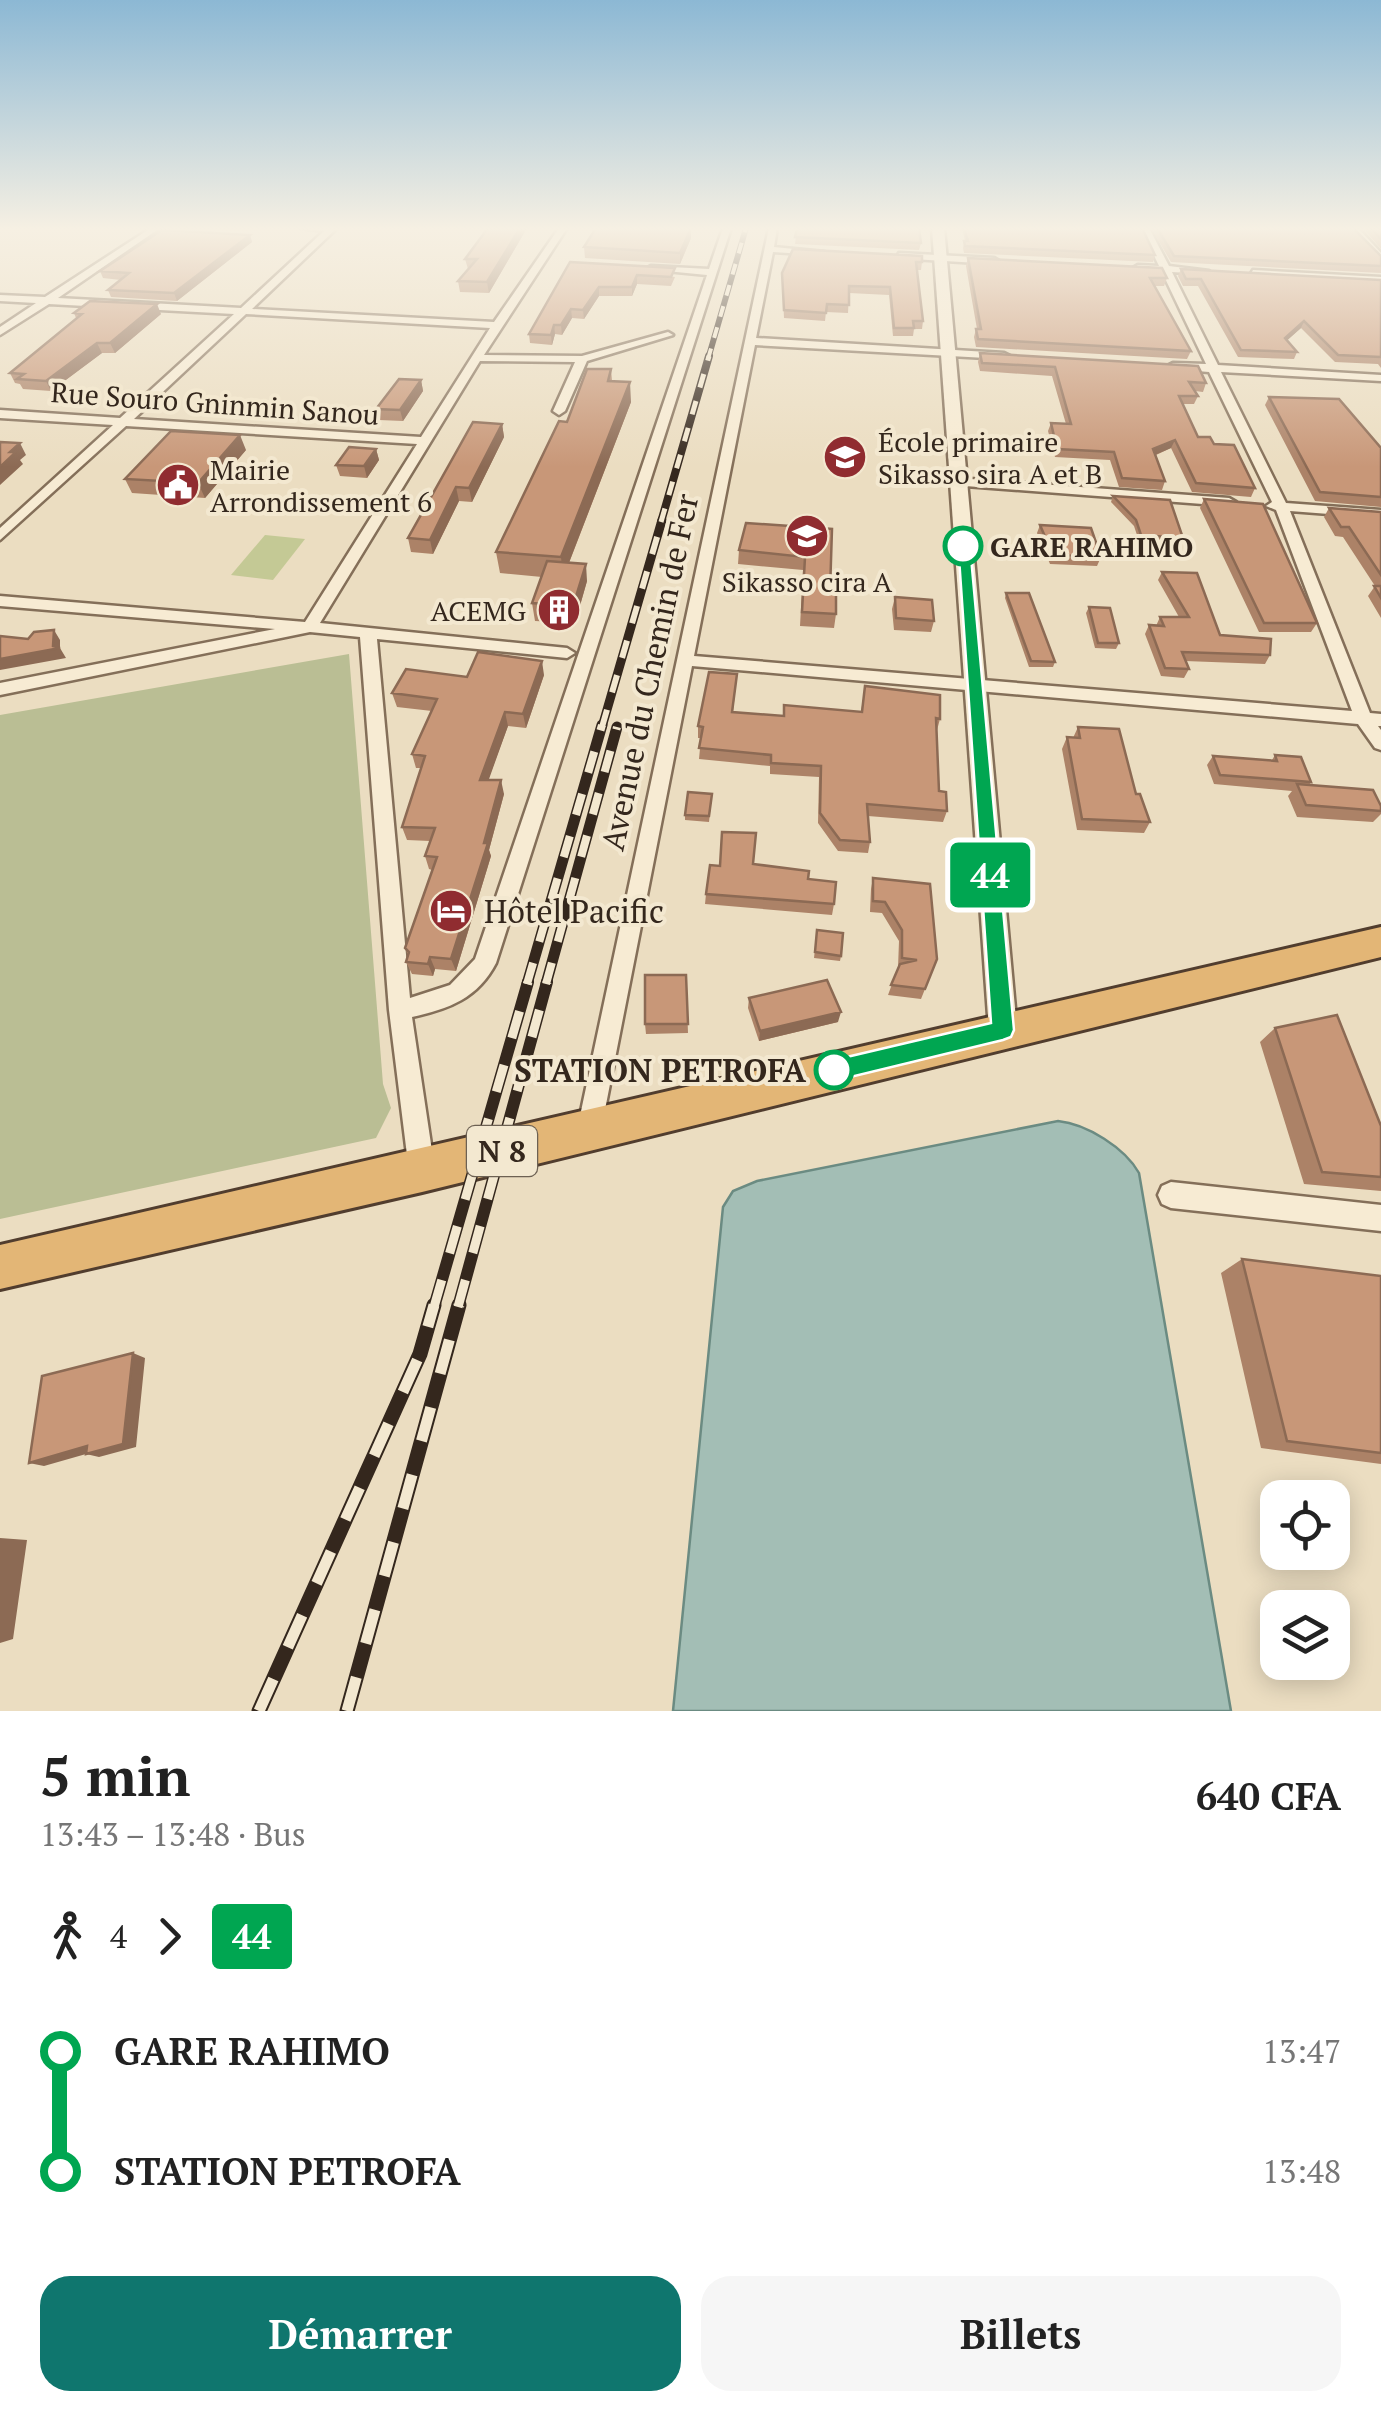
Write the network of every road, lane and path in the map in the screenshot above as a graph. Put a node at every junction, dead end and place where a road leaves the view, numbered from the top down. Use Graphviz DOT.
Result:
graph roads {
  1 [pos="36,308"];
  2 [pos="167,308"];
  3 [pos="245,308"];
  4 [pos="509,308"];
  5 [pos="702,308"];
  6 [pos="757,308"];
  7 [pos="944,308"];
  8 [pos="1185,308"];
  9 [pos="241,312"];
  10 [pos="497,326"];
  11 [pos="0,332"];
  12 [pos="668,335"];
  13 [pos="751,341"];
  14 [pos="947,352"];
  15 [pos="1024,357"];
  16 [pos="477,358"];
  17 [pos="582,359"];
  18 [pos="1157,365"];
  19 [pos="1214,368"];
  20 [pos="1381,378"];
  21 [pos="559,411"];
  22 [pos="0,414"];
  23 [pos="124,422"];
  24 [pos="426,442"];
  25 [pos="958,482"];
  26 [pos="1243,503"];
  27 [pos="1262,505"];
  28 [pos="1281,506"];
  29 [pos="1381,514"];
  30 [pos="0,536"];
  31 [pos="0,601"];
  32 [pos="310,626"];
  33 [pos="368,634"];
  34 [pos="568,653"];
  35 [pos="684,660"];
  36 [pos="974,686"];
  37 [pos="0,689"];
  38 [pos="1372,719"];
  39 [pos="1381,744"];
  40 [pos="1381,942"];
  41 [pos="400,1010"];
  42 [pos="1003,1030"];
  43 [pos="588,1130"];
  44 [pos="422,1171"];
  45 [pos="1171,1195"];
  46 [pos="1381,1218"];
  47 [pos="0,1267"];
  1 -- 11 [label="street"];
  2 -- 9 [label="street"];
  3 -- 9 [label="street"];
  4 -- 10 [label="street"];
  5 -- 41 [label="street, Avenue du Chemin de Fer"];
  6 -- 13 [label="street, Avenue du Chemin de Fer"];
  7 -- 14 [label="street"];
  8 -- 19 [label="street"];
  9 -- 10 [label="street"];
  9 -- 23 [label="street"];
  10 -- 16 [label="street"];
  12 -- 17 [label="street"];
  13 -- 14 [label="street"];
  13 -- 35 [label="street, Avenue du Chemin de Fer"];
  14 -- 15 [label="street"];
  14 -- 25 [label="street"];
  16 -- 17 [label="street"];
  16 -- 24 [label="street"];
  17 -- 21 [label="street"];
  18 -- 19 [label="street"];
  19 -- 20 [label="street"];
  19 -- 28 [label="street"];
  22 -- 23 [label="street, Rue Souro Gninmin Sanou"];
  23 -- 24 [label="street, Rue Souro Gninmin Sanou"];
  23 -- 30 [label="street"];
  24 -- 32 [label="street"];
  25 -- 26 [label="street"];
  25 -- 36 [label="street"];
  27 -- 28 [label="street"];
  28 -- 29 [label="street"];
  28 -- 38 [label="street"];
  31 -- 32 [label="street"];
  32 -- 33 [label="street"];
  32 -- 37 [label="street"];
  33 -- 34 [label="street"];
  33 -- 41 [label="street"];
  35 -- 36 [label="street"];
  35 -- 43 [label="street, Avenue du Chemin de Fer"];
  36 -- 38 [label="street"];
  36 -- 42 [label="street"];
  38 -- 39 [label="street"];
  40 -- 42 [label="highway, N 8"];
  41 -- 44 [label="street"];
  42 -- 43 [label="highway, N 8"];
  43 -- 44 [label="highway, N 8"];
  44 -- 47 [label="highway, N 8"];
  45 -- 46 [label="street"];
}
